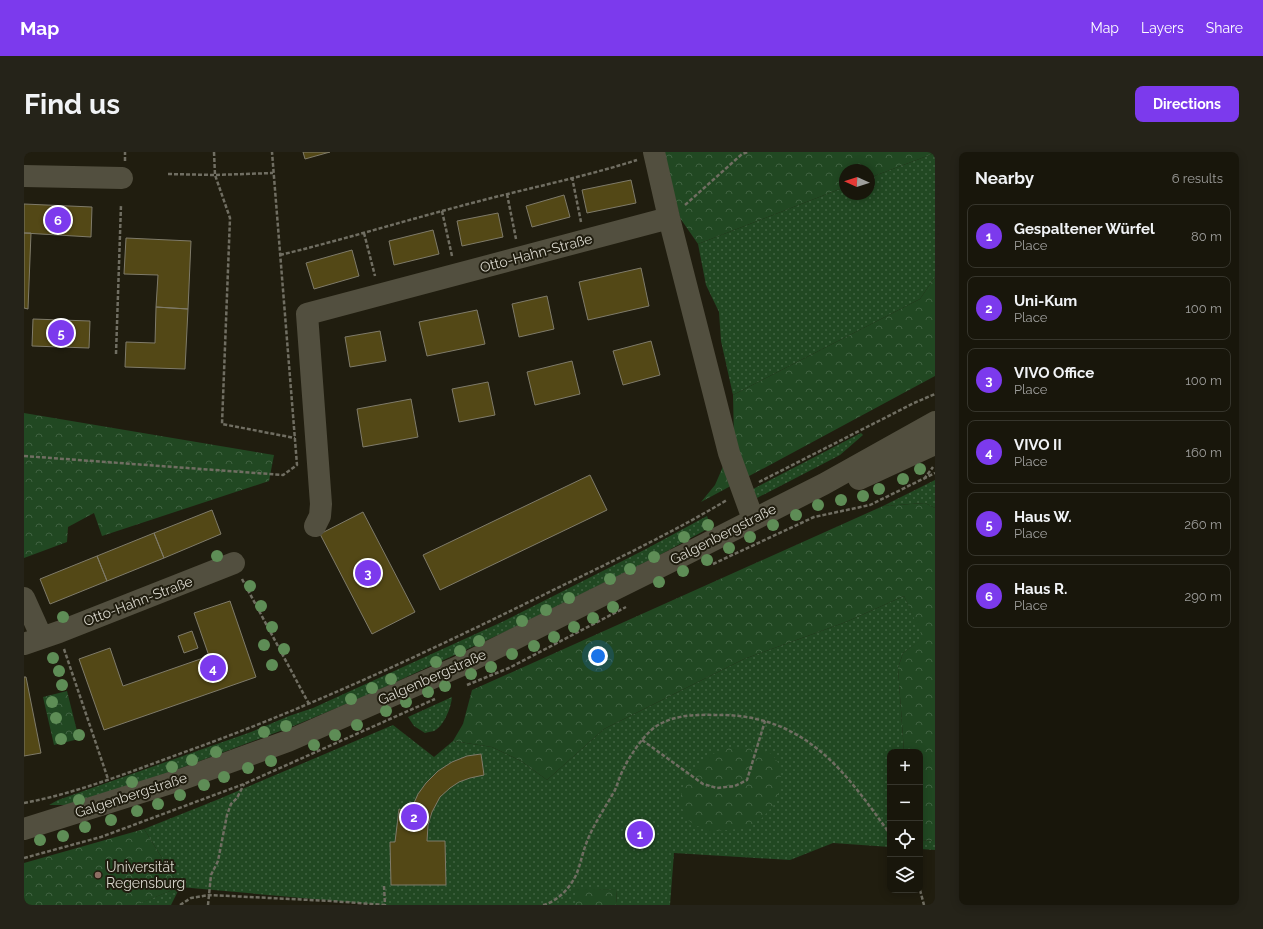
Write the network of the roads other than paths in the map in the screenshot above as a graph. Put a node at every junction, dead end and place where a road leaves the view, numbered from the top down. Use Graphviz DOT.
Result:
graph roads {
  1 [pos="654,153"];
  2 [pos="24,176"];
  3 [pos="122,178"];
  4 [pos="669,218"];
  5 [pos="935,422"];
  6 [pos="935,444"];
  7 [pos="824,484"];
  8 [pos="753,519"];
  9 [pos="314,526"];
  10 [pos="234,563"];
  11 [pos="24,598"];
  12 [pos="42,638"];
  13 [pos="24,829"];
  1 -- 4 [label="street"];
  2 -- 3 [label="street"];
  4 -- 8 [label="street"];
  4 -- 9 [label="street, Otto-Hahn-Straße"];
  5 -- 7 [label="street, Galgenbergstraße"];
  6 -- 7 [label="street, Galgenbergstraße"];
  7 -- 8 [label="street, Galgenbergstraße"];
  8 -- 13 [label="street, Galgenbergstraße"];
  10 -- 12 [label="street, Otto-Hahn-Straße"];
  11 -- 12 [label="street"];
}
